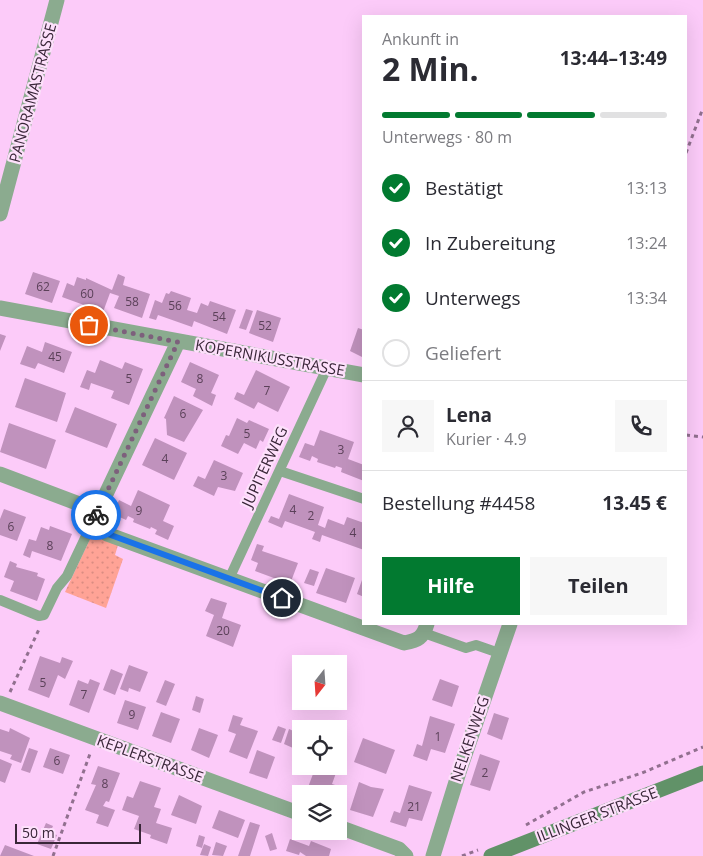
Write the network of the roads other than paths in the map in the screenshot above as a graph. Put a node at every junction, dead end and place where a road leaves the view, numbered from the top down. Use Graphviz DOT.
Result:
graph roads {
  1 [pos="57,0"];
  2 [pos="0,214"];
  3 [pos="0,308"];
  4 [pos="178,342"];
  5 [pos="327,368"];
  6 [pos="362,375"];
  7 [pos="280,470"];
  8 [pos="0,474"];
  9 [pos="362,498"];
  10 [pos="96,515"];
  11 [pos="229,579"];
  12 [pos="0,600"];
  13 [pos="510,625"];
  14 [pos="426,628"];
  15 [pos="499,653"];
  16 [pos="2,703"];
  17 [pos="703,773"];
  18 [pos="292,811"];
  19 [pos="347,830"];
  20 [pos="489,851"];
  21 [pos="406,856"];
  22 [pos="433,856"];
  1 -- 2 [label="street, PANORAMASTRASSE"];
  3 -- 4 [label="street, KOPERNIKUSSTRASSE"];
  4 -- 5 [label="street, KOPERNIKUSSTRASSE"];
  4 -- 10 [label="street"];
  5 -- 6 [label="street, KOPERNIKUSSTRASSE"];
  5 -- 7 [label="lane, JUPITERWEG"];
  7 -- 9 [label="lane"];
  7 -- 11 [label="lane, JUPITERWEG"];
  8 -- 10 [label="street"];
  10 -- 11 [label="street"];
  10 -- 12 [label="lane"];
  11 -- 14 [label="street"];
  13 -- 15 [label="street, NELKENWEG"];
  14 -- 15 [label="lane"];
  15 -- 22 [label="street, NELKENWEG"];
  16 -- 18 [label="street, KEPLERSTRASSE"];
  17 -- 20 [label="street, ILLINGER STRASSE"];
  19 -- 21 [label="street"];
}
